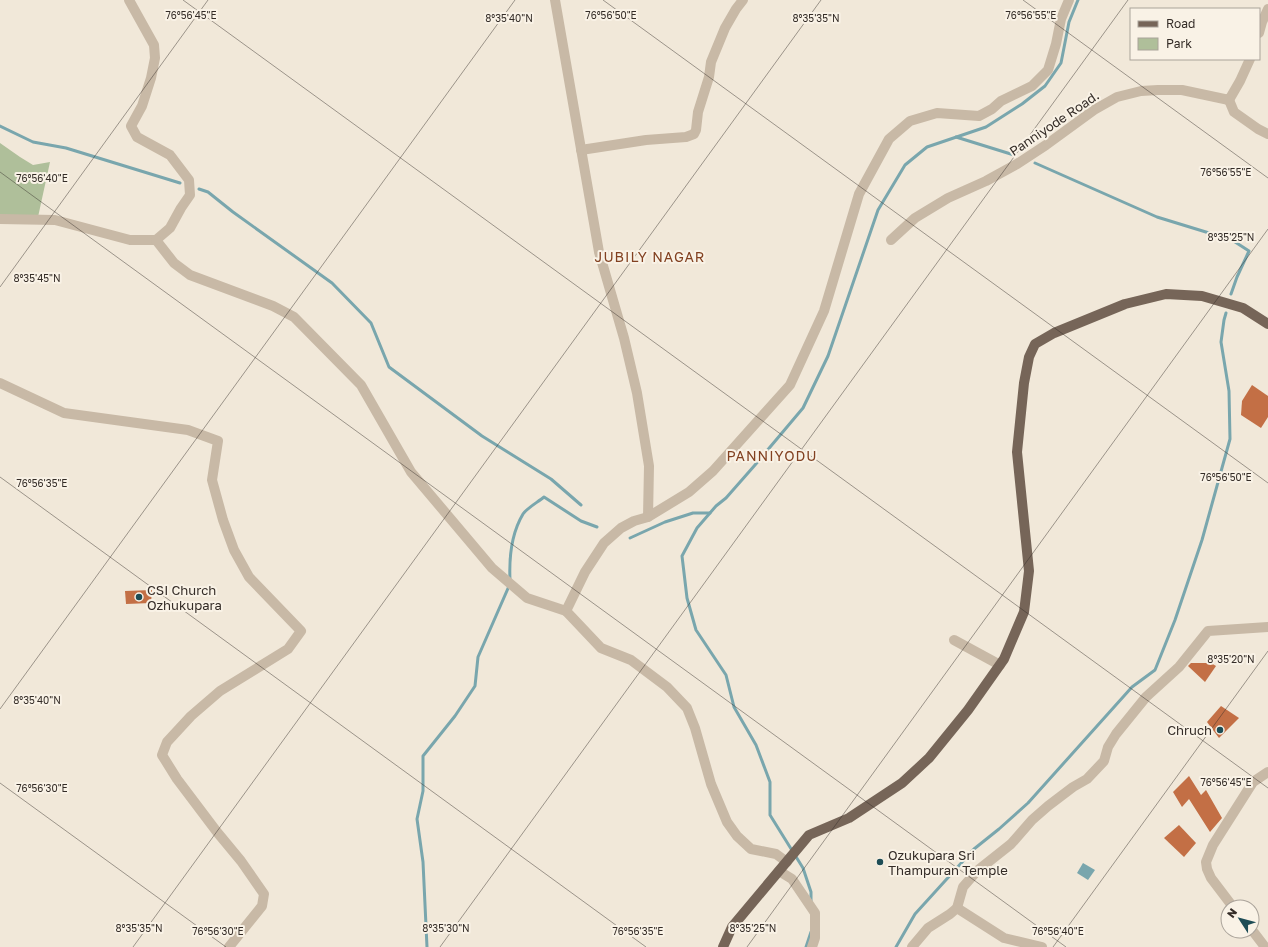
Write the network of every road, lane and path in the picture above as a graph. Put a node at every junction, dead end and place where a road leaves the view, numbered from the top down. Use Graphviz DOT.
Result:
graph roads {
  1 [pos="129,0"];
  2 [pos="554,0"];
  3 [pos="743,0"];
  4 [pos="1070,0"];
  5 [pos="1268,8"];
  6 [pos="1260,29"];
  7 [pos="1250,60"];
  8 [pos="1229,100"];
  9 [pos="1268,134"];
  10 [pos="581,150"];
  11 [pos="0,219"];
  12 [pos="156,240"];
  13 [pos="891,240"];
  14 [pos="1268,324"];
  15 [pos="0,382"];
  16 [pos="648,517"];
  17 [pos="566,611"];
  18 [pos="1268,627"];
  19 [pos="954,640"];
  20 [pos="1000,665"];
  21 [pos="1268,772"];
  22 [pos="789,859"];
  23 [pos="779,871"];
  24 [pos="1228,899"];
  25 [pos="957,908"];
  26 [pos="1259,939"];
  27 [pos="230,947"];
  28 [pos="723,947"];
  29 [pos="812,947"];
  30 [pos="912,947"];
  31 [pos="1042,947"];
  32 [pos="1265,947"];
  1 -- 12 [label="street"];
  2 -- 10 [label="street"];
  3 -- 10 [label="street"];
  4 -- 16 [label="street"];
  5 -- 6 [label="street"];
  7 -- 8 [label="street"];
  8 -- 9 [label="street"];
  8 -- 13 [label="street, Panniyode Road."];
  10 -- 16 [label="street"];
  11 -- 12 [label="street"];
  12 -- 17 [label="street"];
  14 -- 20 [label="main road"];
  15 -- 27 [label="street"];
  16 -- 17 [label="street"];
  17 -- 22 [label="street"];
  18 -- 25 [label="street"];
  19 -- 20 [label="street"];
  20 -- 22 [label="main road"];
  21 -- 24 [label="street"];
  22 -- 23 [label="main road"];
  23 -- 28 [label="main road"];
  23 -- 29 [label="street"];
  25 -- 30 [label="street"];
  25 -- 31 [label="street"];
  26 -- 32 [label="street"];
}
